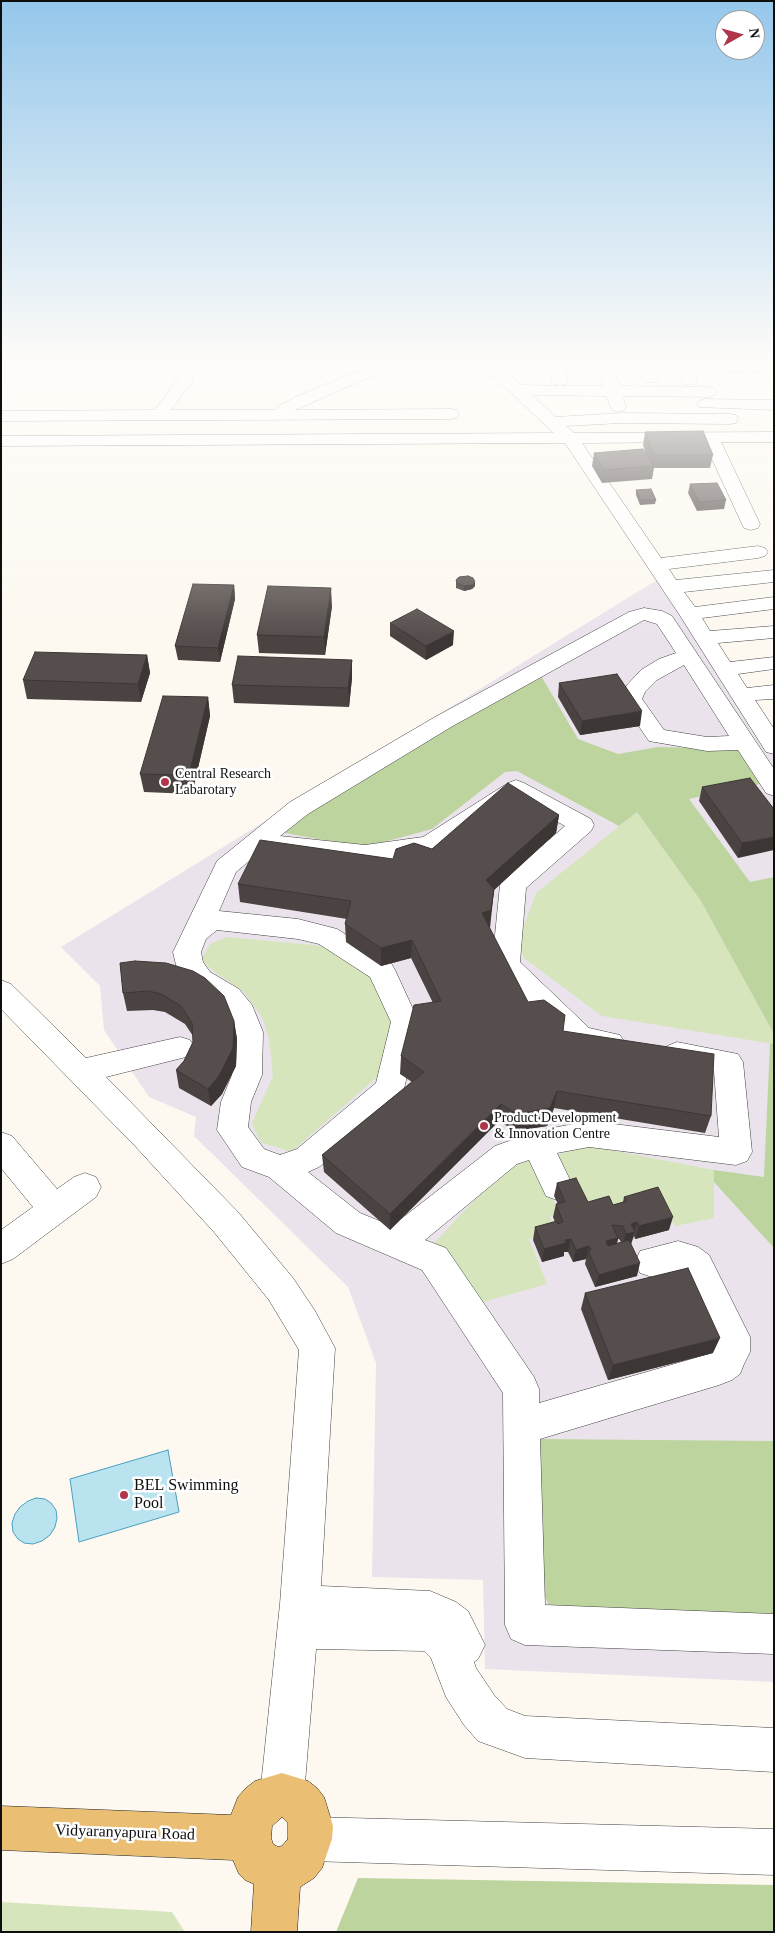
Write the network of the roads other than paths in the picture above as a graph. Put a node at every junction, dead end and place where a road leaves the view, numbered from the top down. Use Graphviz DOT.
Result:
graph roads {
  1 [pos="582,455"];
  2 [pos="718,455"];
  3 [pos="752,524"];
  4 [pos="758,552"];
  5 [pos="732,555"];
  6 [pos="655,565"];
  7 [pos="774,576"];
  8 [pos="750,578"];
  9 [pos="670,587"];
  10 [pos="773,605"];
  11 [pos="689,614"];
  12 [pos="774,632"];
  13 [pos="705,638"];
  14 [pos="688,656"];
  15 [pos="774,663"];
  16 [pos="724,670"];
  17 [pos="774,692"];
  18 [pos="740,695"];
  19 [pos="744,742"];
  20 [pos="772,743"];
  21 [pos="774,788"];
  22 [pos="256,842"];
  23 [pos="195,933"];
  24 [pos="1,992"];
  25 [pos="180,1048"];
  26 [pos="81,1071"];
  27 [pos="537,1144"];
  28 [pos="1,1146"];
  29 [pos="280,1168"];
  30 [pos="557,1186"];
  31 [pos="85,1187"];
  32 [pos="54,1208"];
  33 [pos="396,1243"];
  34 [pos="1,1249"];
  35 [pos="652,1262"];
  36 [pos="522,1426"];
  37 [pos="299,1616"];
  38 [pos="774,1634"];
  39 [pos="774,1750"];
  40 [pos="282,1795"];
  41 [pos="1,1828"];
  42 [pos="310,1839"];
  43 [pos="774,1852"];
  44 [pos="264,1854"];
  45 [pos="274,1932"];
  1 -- 6 [label="street"];
  2 -- 3 [label="street"];
  4 -- 5 [label="street"];
  5 -- 6 [label="street"];
  5 -- 8 [label="street"];
  6 -- 9 [label="street"];
  7 -- 8 [label="street"];
  8 -- 9 [label="street"];
  8 -- 10 [label="street"];
  9 -- 11 [label="street"];
  10 -- 11 [label="street"];
  11 -- 13 [label="street"];
  12 -- 13 [label="street"];
  13 -- 16 [label="street"];
  14 -- 19 [label="street"];
  14 -- 19 [label="street"];
  14 -- 22 [label="street"];
  15 -- 16 [label="street"];
  16 -- 18 [label="street"];
  17 -- 18 [label="street"];
  18 -- 20 [label="street"];
  19 -- 21 [label="street"];
  22 -- 23 [label="street"];
  22 -- 27 [label="street"];
  23 -- 29 [label="street"];
  23 -- 29 [label="street"];
  24 -- 26 [label="street"];
  25 -- 26 [label="street"];
  26 -- 37 [label="street"];
  27 -- 30 [label="street"];
  27 -- 33 [label="street"];
  28 -- 32 [label="street"];
  29 -- 33 [label="street"];
  31 -- 32 [label="street"];
  32 -- 34 [label="street"];
  33 -- 36 [label="street"];
  35 -- 36 [label="street"];
  36 -- 38 [label="street"];
  37 -- 39 [label="street"];
  37 -- 40 [label="street"];
  40 -- 42 [label="main road"];
  40 -- 44 [label="main road"];
  41 -- 44 [label="main road, Vidyaranyapura Road"];
  42 -- 43 [label="street"];
  42 -- 44 [label="main road"];
  44 -- 45 [label="main road"];
}
